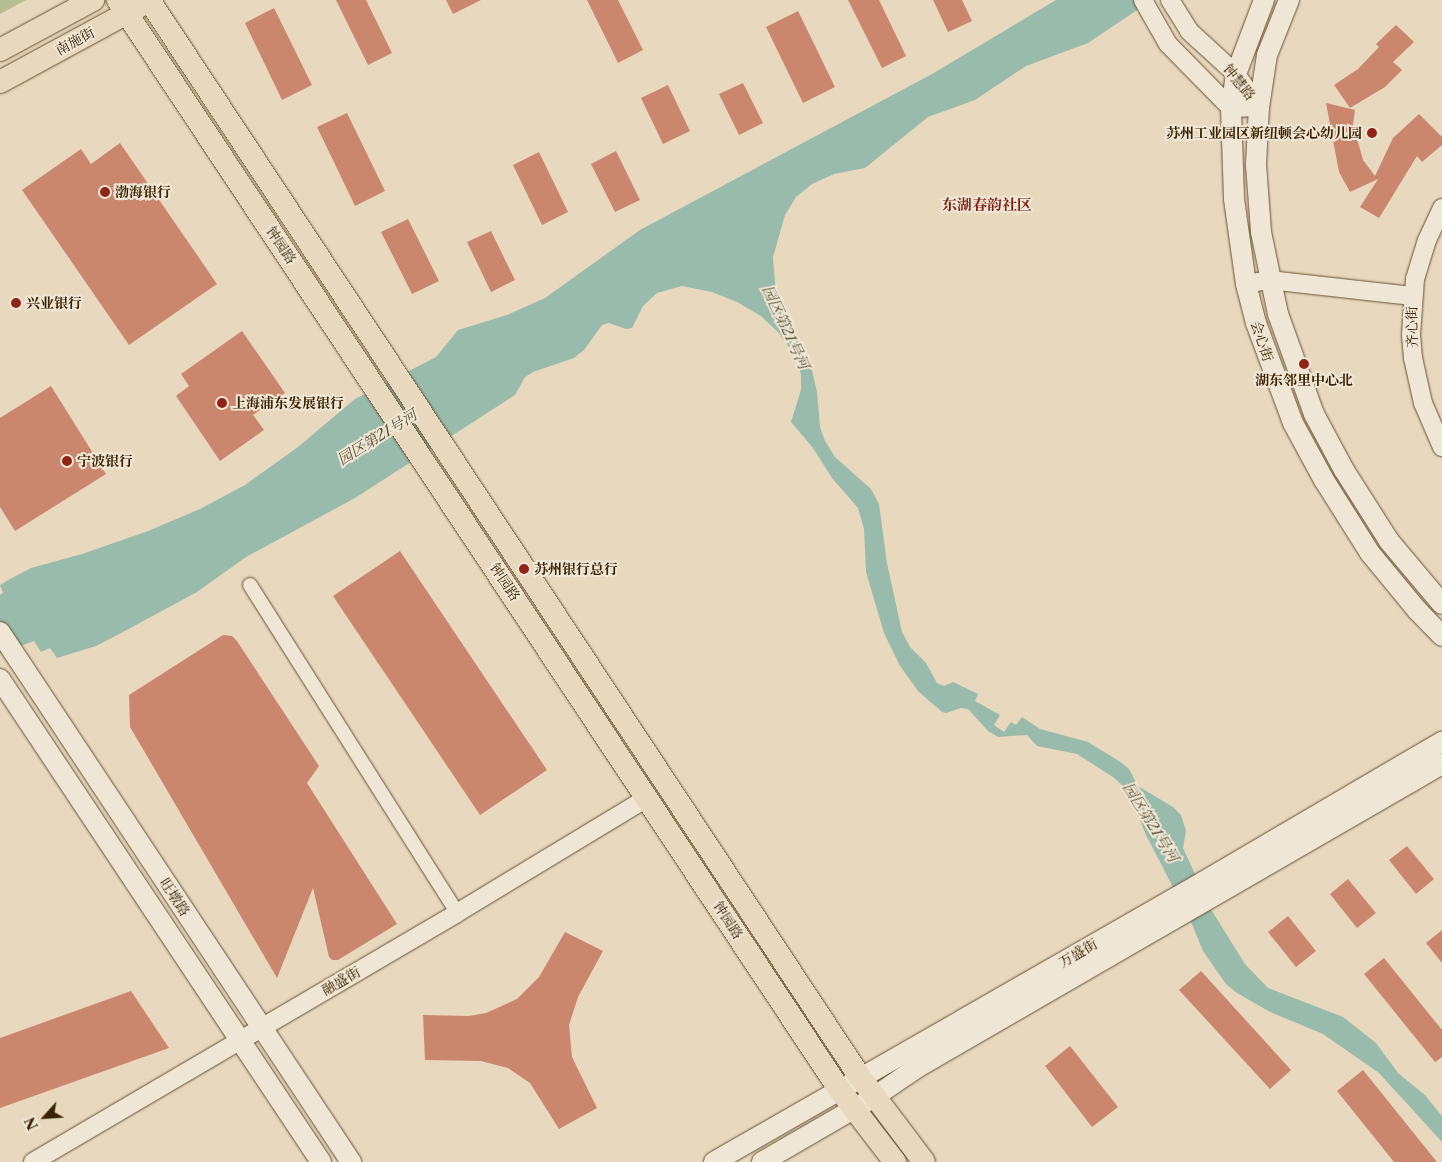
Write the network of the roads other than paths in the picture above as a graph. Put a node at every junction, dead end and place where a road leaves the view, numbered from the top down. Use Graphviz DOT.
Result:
graph roads {
  1 [pos="93,0"];
  2 [pos="150,0"];
  3 [pos="1170,0"];
  4 [pos="1264,0"];
  5 [pos="1289,0"];
  6 [pos="1144,2"];
  7 [pos="122,6"];
  8 [pos="0,50"];
  9 [pos="1236,74"];
  10 [pos="0,82"];
  11 [pos="1259,106"];
  12 [pos="1231,108"];
  13 [pos="1442,208"];
  14 [pos="1269,280"];
  15 [pos="1246,284"];
  16 [pos="1412,296"];
  17 [pos="1442,447"];
  18 [pos="250,585"];
  19 [pos="1442,604"];
  20 [pos="0,632"];
  21 [pos="1442,636"];
  22 [pos="0,679"];
  23 [pos="1442,742"];
  24 [pos="1442,764"];
  25 [pos="647,798"];
  26 [pos="1206,891"];
  27 [pos="1179,906"];
  28 [pos="457,914"];
  29 [pos="262,1028"];
  30 [pos="240,1040"];
  31 [pos="860,1077"];
  32 [pos="839,1089"];
  33 [pos="874,1097"];
  34 [pos="853,1109"];
  35 [pos="32,1162"];
  36 [pos="321,1162"];
  37 [pos="351,1162"];
  38 [pos="714,1162"];
  39 [pos="762,1162"];
  40 [pos="895,1162"];
  41 [pos="924,1162"];
  1 -- 8 [label="main road, 南施街"];
  2 -- 7 [label="main road, 南施街"];
  2 -- 31 [label="main road, 钟园路"];
  3 -- 9 [label="street, 钟慧路"];
  4 -- 9 [label="main road, 会心街"];
  5 -- 11 [label="main road, 会心街"];
  6 -- 12 [label="street, 钟慧路"];
  7 -- 10 [label="main road, 南施街"];
  7 -- 25 [label="main road, 钟园路"];
  9 -- 11 [label="street, 钟慧路"];
  9 -- 12 [label="main road, 会心街"];
  11 -- 12 [label="street, 钟慧路"];
  11 -- 14 [label="main road, 会心街"];
  12 -- 15 [label="main road, 会心街"];
  13 -- 16 [label="street, 齐心街"];
  14 -- 15 [label="street"];
  14 -- 16 [label="street"];
  14 -- 19 [label="main road, 会心街"];
  15 -- 21 [label="main road, 会心街"];
  16 -- 17 [label="street, 齐心街"];
  18 -- 28 [label="street"];
  20 -- 29 [label="main road, 旺墩路"];
  22 -- 30 [label="main road, 旺墩路"];
  23 -- 26 [label="main road, 万盛街"];
  24 -- 26 [label="main road, 万盛街"];
  25 -- 28 [label="street, 融盛街"];
  25 -- 32 [label="main road, 钟园路"];
  26 -- 27 [label="main road, 万盛街"];
  27 -- 31 [label="main road, 万盛街"];
  27 -- 33 [label="main road, 万盛街"];
  28 -- 29 [label="street, 融盛街"];
  29 -- 30 [label="street, 融盛街"];
  29 -- 37 [label="main road, 旺墩路"];
  30 -- 35 [label="street, 融盛街"];
  30 -- 36 [label="main road, 旺墩路"];
  31 -- 32 [label="main road, 万盛街"];
  31 -- 33 [label="main road, 钟园路"];
  32 -- 34 [label="main road, 钟园路"];
  32 -- 38 [label="main road, 万盛街"];
  33 -- 34 [label="main road, 万盛街"];
  33 -- 41 [label="main road, 钟园路"];
  34 -- 39 [label="main road, 万盛街"];
  34 -- 40 [label="main road, 钟园路"];
}
